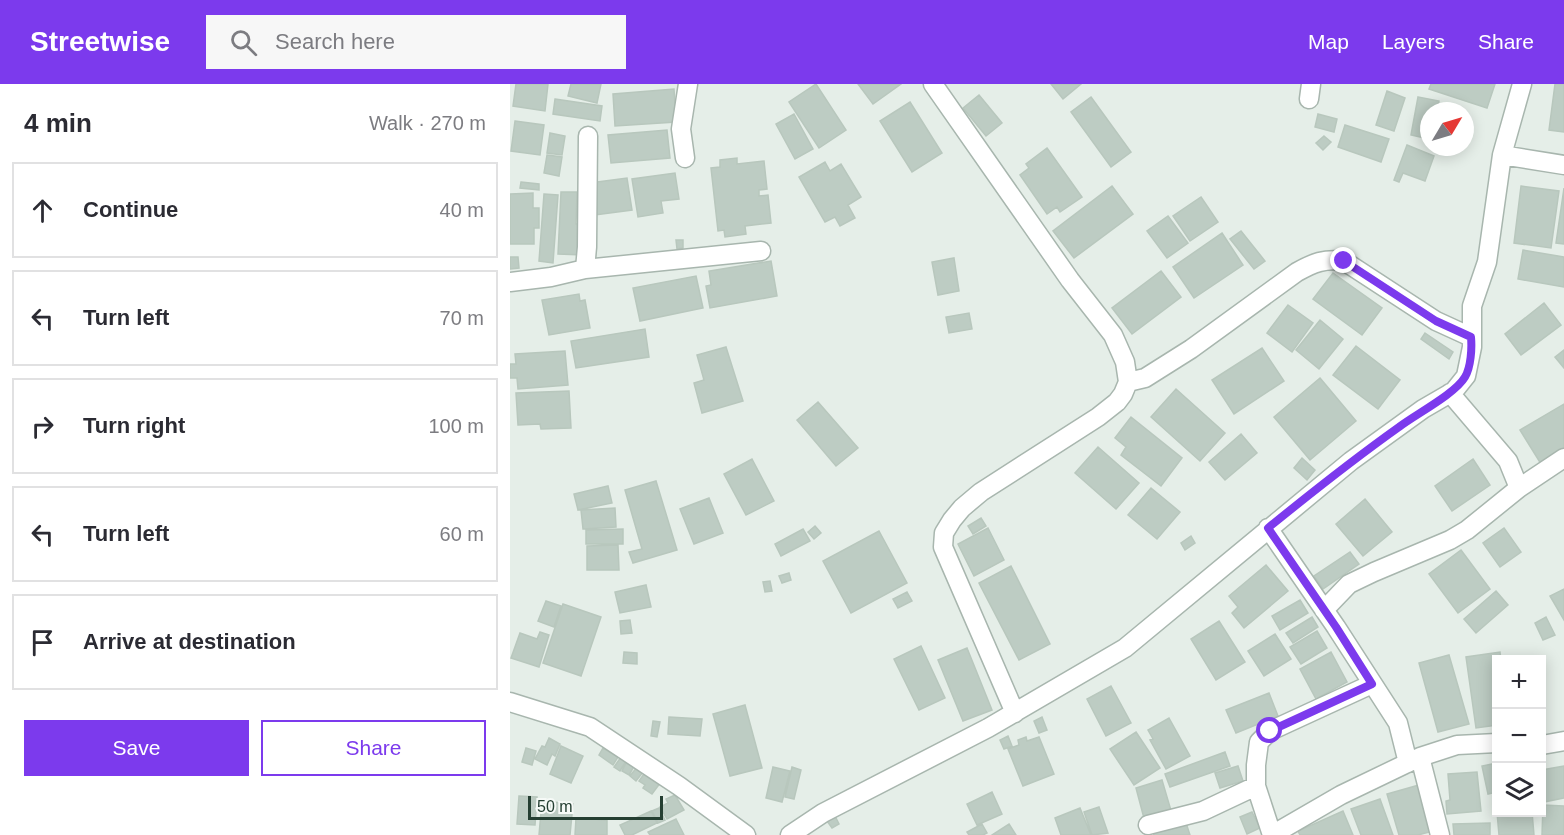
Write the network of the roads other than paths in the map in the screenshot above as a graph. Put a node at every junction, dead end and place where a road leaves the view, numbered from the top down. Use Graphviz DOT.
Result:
graph roads {
  1 [pos="688,84"];
  2 [pos="933,84"];
  3 [pos="1522,84"];
  4 [pos="588,136"];
  5 [pos="1502,155"];
  6 [pos="686,158"];
  7 [pos="1564,165"];
  8 [pos="761,251"];
  9 [pos="585,269"];
  10 [pos="510,282"];
  11 [pos="1471,337"];
  12 [pos="1128,382"];
  13 [pos="1450,393"];
  14 [pos="1564,458"];
  15 [pos="1519,488"];
  16 [pos="1268,528"];
  17 [pos="1324,610"];
  18 [pos="1372,684"];
  19 [pos="510,702"];
  20 [pos="1015,713"];
  21 [pos="1564,741"];
  22 [pos="1492,743"];
  23 [pos="1546,744"];
  24 [pos="1414,760"];
  25 [pos="1256,786"];
  26 [pos="1148,825"];
  27 [pos="745,835"];
  28 [pos="790,835"];
  29 [pos="1272,835"];
  30 [pos="1440,835"];
  1 -- 6 [label="street"];
  2 -- 12 [label="street"];
  3 -- 5 [label="street"];
  4 -- 9 [label="street"];
  5 -- 7 [label="street"];
  5 -- 11 [label="street"];
  8 -- 9 [label="street"];
  9 -- 10 [label="street"];
  11 -- 12 [label="street"];
  11 -- 13 [label="street"];
  12 -- 20 [label="street"];
  13 -- 15 [label="street"];
  13 -- 16 [label="street"];
  14 -- 15 [label="street"];
  15 -- 17 [label="street"];
  16 -- 17 [label="street"];
  16 -- 20 [label="street"];
  17 -- 18 [label="street"];
  18 -- 24 [label="street"];
  18 -- 25 [label="street"];
  19 -- 27 [label="street"];
  20 -- 28 [label="street"];
  21 -- 23 [label="street"];
  22 -- 24 [label="street"];
  24 -- 29 [label="street"];
  24 -- 30 [label="street"];
  25 -- 26 [label="street"];
  25 -- 29 [label="street"];
}
